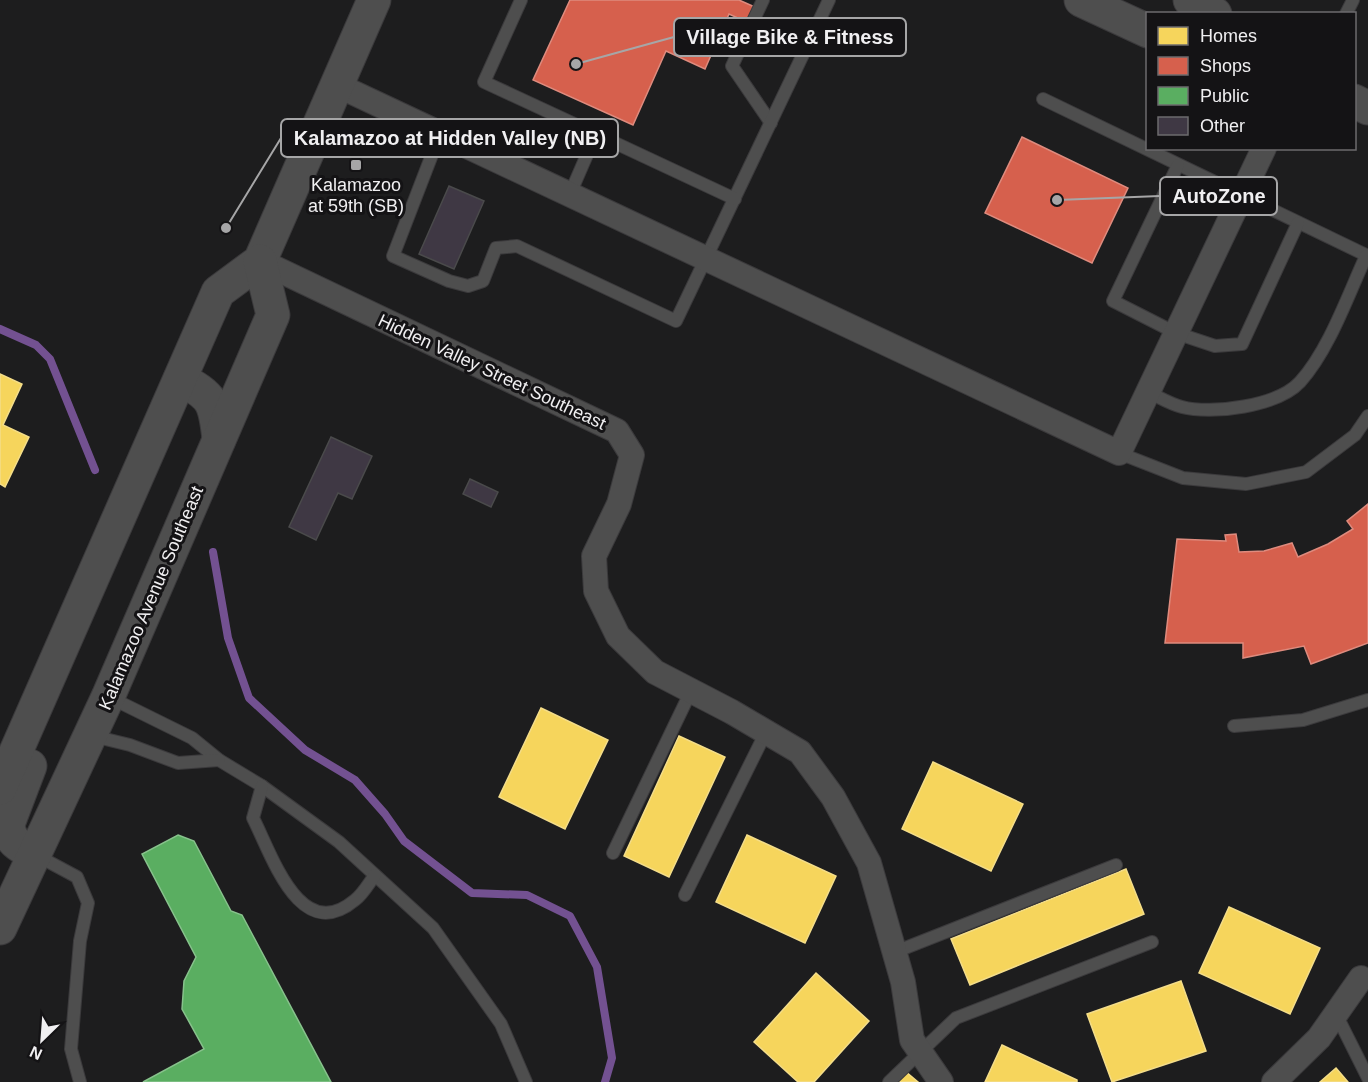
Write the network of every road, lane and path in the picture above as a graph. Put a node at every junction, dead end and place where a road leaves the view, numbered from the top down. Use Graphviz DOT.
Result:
graph roads {
  1 [pos="374,0"];
  2 [pos="521,0"];
  3 [pos="763,0"];
  4 [pos="829,0"];
  5 [pos="1081,0"];
  6 [pos="1190,0"];
  7 [pos="1211,12"];
  8 [pos="1146,30"];
  9 [pos="337,85"];
  10 [pos="1043,99"];
  11 [pos="771,123"];
  12 [pos="440,134"];
  13 [pos="596,134"];
  14 [pos="1146,149"];
  15 [pos="1147,150"];
  16 [pos="1263,150"];
  17 [pos="1178,165"];
  18 [pos="570,194"];
  19 [pos="1242,196"];
  20 [pos="735,199"];
  21 [pos="1298,223"];
  22 [pos="1367,256"];
  23 [pos="706,259"];
  24 [pos="260,261"];
  25 [pos="1176,333"];
  26 [pos="180,379"];
  27 [pos="1148,392"];
  28 [pos="1368,416"];
  29 [pos="219,439"];
  30 [pos="1119,453"];
  31 [pos="67,639"];
  32 [pos="691,691"];
  33 [pos="108,697"];
  34 [pos="1368,700"];
  35 [pos="1234,726"];
  36 [pos="766,732"];
  37 [pos="90,735"];
  38 [pos="219,760"];
  39 [pos="262,786"];
  40 [pos="0,788"];
  41 [pos="613,853"];
  42 [pos="34,854"];
  43 [pos="1116,865"];
  44 [pos="375,875"];
  45 [pos="685,895"];
  46 [pos="0,928"];
  47 [pos="1152,942"];
  48 [pos="895,952"];
  49 [pos="1362,978"];
  50 [pos="1336,1014"];
  51 [pos="920,1052"];
  52 [pos="1368,1078"];
  53 [pos="80,1082"];
  54 [pos="526,1082"];
  55 [pos="890,1082"];
  56 [pos="941,1082"];
  57 [pos="1274,1082"];
  1 -- 9 [label="main road"];
  2 -- 13 [label="lane"];
  3 -- 11 [label="lane"];
  4 -- 11 [label="lane"];
  5 -- 8 [label="main road"];
  6 -- 7 [label="main road"];
  9 -- 12 [label="street"];
  9 -- 24 [label="main road"];
  10 -- 14 [label="lane"];
  11 -- 20 [label="lane"];
  12 -- 18 [label="street"];
  12 -- 23 [label="lane"];
  13 -- 18 [label="lane"];
  13 -- 20 [label="lane"];
  15 -- 17 [label="lane"];
  16 -- 19 [label="street"];
  17 -- 19 [label="lane"];
  17 -- 25 [label="lane"];
  18 -- 23 [label="street"];
  19 -- 21 [label="lane"];
  19 -- 25 [label="street"];
  20 -- 23 [label="lane"];
  21 -- 22 [label="lane"];
  21 -- 25 [label="lane"];
  22 -- 27 [label="lane"];
  23 -- 30 [label="street"];
  24 -- 26 [label="main road"];
  24 -- 29 [label="main road, Kalamazoo Avenue Southeast"];
  24 -- 32 [label="street, Hidden Valley Street Southeast"];
  25 -- 27 [label="street"];
  26 -- 29 [label="main road"];
  26 -- 31 [label="main road"];
  27 -- 30 [label="street"];
  28 -- 30 [label="lane"];
  29 -- 33 [label="main road, Kalamazoo Avenue Southeast"];
  31 -- 40 [label="main road"];
  31 -- 42 [label="main road"];
  32 -- 36 [label="street, Hidden Valley Street Southeast"];
  32 -- 41 [label="lane"];
  33 -- 37 [label="main road, Kalamazoo Avenue Southeast"];
  33 -- 38 [label="lane"];
  34 -- 35 [label="lane"];
  36 -- 45 [label="lane"];
  36 -- 48 [label="street, Hidden Valley Street Southeast"];
  37 -- 38 [label="lane"];
  37 -- 42 [label="main road, Kalamazoo Avenue Southeast"];
  38 -- 39 [label="lane"];
  39 -- 44 [label="lane"];
  39 -- 44 [label="lane"];
  42 -- 46 [label="main road, Kalamazoo Avenue Southeast"];
  42 -- 53 [label="lane"];
  43 -- 48 [label="lane"];
  44 -- 54 [label="lane"];
  47 -- 51 [label="lane"];
  48 -- 51 [label="street, Hidden Valley Street Southeast"];
  49 -- 50 [label="street"];
  50 -- 52 [label="lane"];
  50 -- 57 [label="street"];
  51 -- 55 [label="lane"];
  51 -- 56 [label="street, Hidden Valley Street Southeast"];
}
